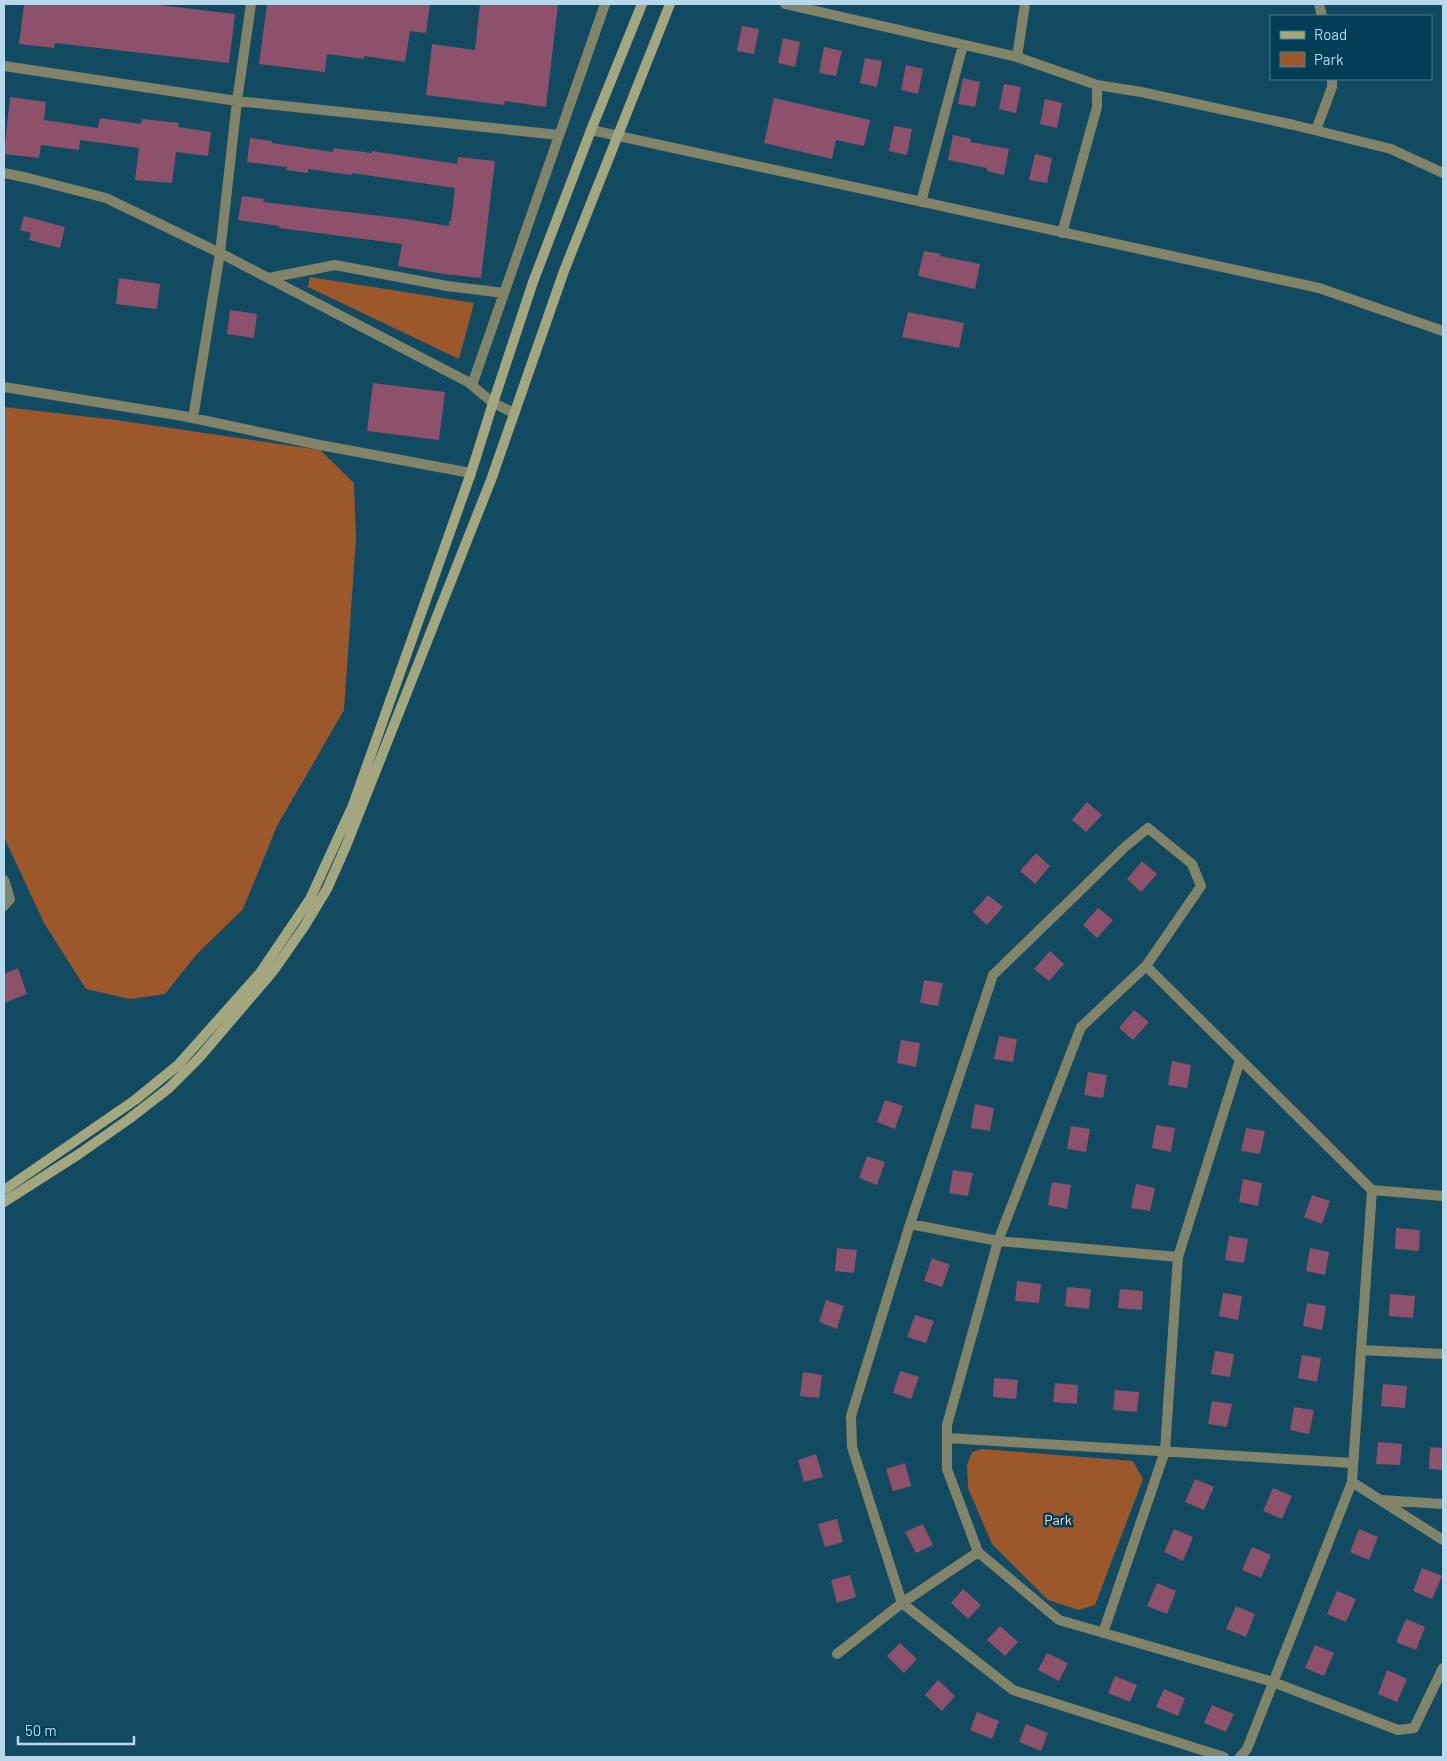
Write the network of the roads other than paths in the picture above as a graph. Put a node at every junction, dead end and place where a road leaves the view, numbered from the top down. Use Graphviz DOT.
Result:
graph roads {
  1 [pos="251,4"];
  2 [pos="605,4"];
  3 [pos="642,4"];
  4 [pos="670,4"];
  5 [pos="785,4"];
  6 [pos="1025,4"];
  7 [pos="962,45"];
  8 [pos="1016,57"];
  9 [pos="4,66"];
  10 [pos="1332,80"];
  11 [pos="1097,85"];
  12 [pos="237,100"];
  13 [pos="591,130"];
  14 [pos="1316,130"];
  15 [pos="559,135"];
  16 [pos="619,136"];
  17 [pos="4,173"];
  18 [pos="1443,173"];
  19 [pos="921,202"];
  20 [pos="1062,233"];
  21 [pos="220,253"];
  22 [pos="269,278"];
  23 [pos="504,293"];
  24 [pos="1443,331"];
  25 [pos="472,385"];
  26 [pos="4,387"];
  27 [pos="493,403"];
  28 [pos="514,412"];
  29 [pos="193,418"];
  30 [pos="471,473"];
  31 [pos="4,880"];
  32 [pos="4,906"];
  33 [pos="1146,966"];
  34 [pos="1240,1060"];
  35 [pos="4,1190"];
  36 [pos="1372,1190"];
  37 [pos="1443,1196"];
  38 [pos="4,1202"];
  39 [pos="910,1224"];
  40 [pos="998,1241"];
  41 [pos="1178,1258"];
  42 [pos="1361,1350"];
  43 [pos="1443,1354"];
  44 [pos="947,1438"];
  45 [pos="1165,1451"];
  46 [pos="1353,1463"];
  47 [pos="1352,1482"];
  48 [pos="1381,1500"];
  49 [pos="1443,1504"];
  50 [pos="1443,1540"];
  51 [pos="978,1552"];
  52 [pos="902,1603"];
  53 [pos="1103,1633"];
  54 [pos="837,1654"];
  55 [pos="1443,1668"];
  56 [pos="1273,1682"];
  57 [pos="1224,1757"];
  58 [pos="1240,1757"];
  1 -- 12 [label="street"];
  2 -- 15 [label="street"];
  3 -- 13 [label="main road"];
  4 -- 16 [label="main road"];
  5 -- 7 [label="street"];
  6 -- 8 [label="street"];
  7 -- 8 [label="street"];
  7 -- 19 [label="street"];
  8 -- 11 [label="street"];
  9 -- 12 [label="street"];
  10 -- 14 [label="street"];
  11 -- 14 [label="street"];
  11 -- 20 [label="street"];
  12 -- 15 [label="street"];
  12 -- 21 [label="street"];
  13 -- 16 [label="street"];
  13 -- 27 [label="main road"];
  14 -- 18 [label="street"];
  15 -- 23 [label="street"];
  16 -- 19 [label="street"];
  16 -- 28 [label="main road"];
  17 -- 21 [label="street"];
  19 -- 20 [label="street"];
  20 -- 24 [label="street"];
  21 -- 22 [label="street"];
  21 -- 29 [label="street"];
  22 -- 23 [label="street"];
  22 -- 25 [label="street"];
  23 -- 25 [label="street"];
  25 -- 27 [label="street"];
  26 -- 29 [label="street"];
  27 -- 28 [label="street"];
  27 -- 30 [label="main road"];
  28 -- 38 [label="main road"];
  29 -- 30 [label="street"];
  30 -- 35 [label="main road"];
  31 -- 32 [label="street"];
  33 -- 34 [label="street"];
  33 -- 39 [label="street"];
  33 -- 40 [label="street"];
  34 -- 36 [label="street"];
  34 -- 41 [label="street"];
  36 -- 37 [label="street"];
  36 -- 42 [label="street"];
  39 -- 40 [label="street"];
  39 -- 52 [label="street"];
  40 -- 41 [label="street"];
  40 -- 44 [label="street"];
  41 -- 45 [label="street"];
  42 -- 43 [label="street"];
  42 -- 46 [label="street"];
  44 -- 45 [label="street"];
  44 -- 51 [label="street"];
  45 -- 46 [label="street"];
  45 -- 53 [label="street"];
  46 -- 47 [label="street"];
  47 -- 48 [label="street"];
  47 -- 56 [label="street"];
  48 -- 49 [label="street"];
  48 -- 50 [label="street"];
  51 -- 52 [label="street"];
  51 -- 53 [label="street"];
  52 -- 54 [label="street"];
  52 -- 57 [label="street"];
  53 -- 56 [label="street"];
  55 -- 56 [label="street"];
  56 -- 58 [label="street"];
}
